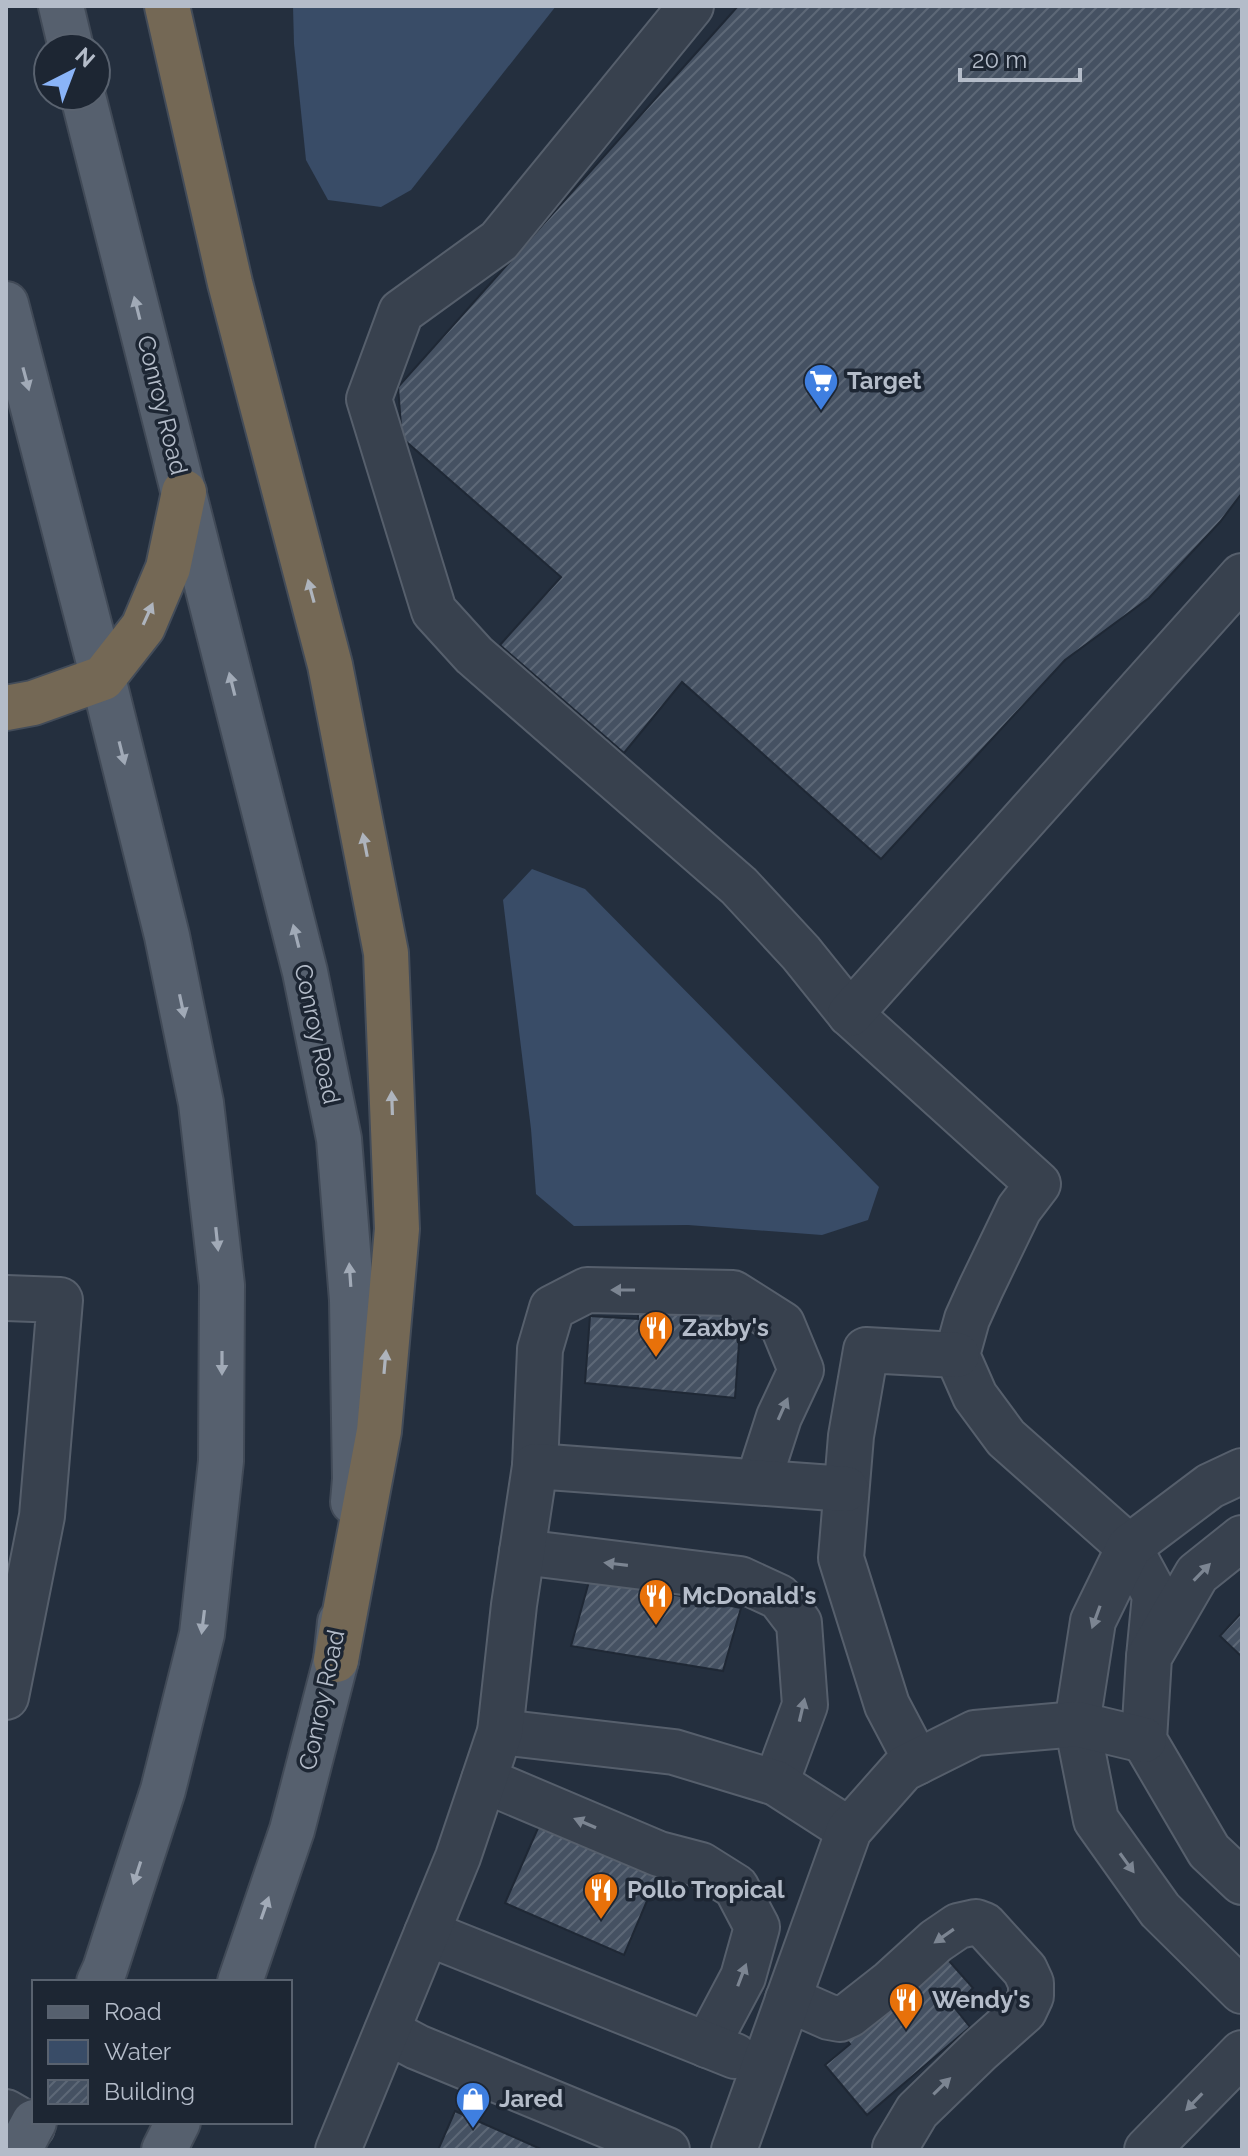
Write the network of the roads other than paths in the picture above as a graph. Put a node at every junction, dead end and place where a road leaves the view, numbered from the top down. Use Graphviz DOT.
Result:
graph roads {
  1 [pos="61,6"];
  2 [pos="167,6"];
  3 [pos="691,6"];
  4 [pos="67,32"];
  5 [pos="87,112"];
  6 [pos="6,304"];
  7 [pos="184,492"];
  8 [pos="1242,576"];
  9 [pos="103,678"];
  10 [pos="6,708"];
  11 [pos="850,1014"];
  12 [pos="6,1298"];
  13 [pos="957,1355"];
  14 [pos="535,1466"];
  15 [pos="1242,1471"];
  16 [pos="758,1482"];
  17 [pos="846,1489"];
  18 [pos="1242,1538"];
  19 [pos="1129,1547"];
  20 [pos="522,1552"];
  21 [pos="1149,1657"];
  22 [pos="336,1660"];
  23 [pos="6,1697"];
  24 [pos="1077,1724"];
  25 [pos="500,1732"];
  26 [pos="1144,1740"];
  27 [pos="917,1762"];
  28 [pos="484,1780"];
  29 [pos="776,1783"];
  30 [pos="849,1830"];
  31 [pos="1242,1882"];
  32 [pos="427,1933"];
  33 [pos="100,1980"];
  34 [pos="241,1980"];
  35 [pos="1242,1991"];
  36 [pos="788,1999"];
  37 [pos="387,2031"];
  38 [pos="707,2045"];
  39 [pos="1242,2053"];
  40 [pos="764,2067"];
  41 [pos="177,2124"];
  42 [pos="895,2148"];
  43 [pos="164,2150"];
  44 [pos="338,2150"];
  45 [pos="667,2150"];
  46 [pos="734,2150"];
  47 [pos="1147,2150"];
  1 -- 4 [label="main road"];
  22 -- 2 [label="highway, one-way"];
  3 -- 11 [label="street"];
  7 -- 5 [label="main road, Conroy Road, one-way"];
  6 -- 9 [label="main road, one-way"];
  9 -- 7 [label="highway, one-way"];
  22 -- 7 [label="main road, Conroy Road, one-way"];
  8 -- 11 [label="street"];
  9 -- 10 [label="highway"];
  9 -- 33 [label="main road, one-way"];
  11 -- 13 [label="street"];
  12 -- 23 [label="street"];
  13 -- 17 [label="street"];
  13 -- 19 [label="street"];
  14 -- 16 [label="street"];
  16 -- 14 [label="street, one-way"];
  14 -- 20 [label="street"];
  15 -- 19 [label="street"];
  16 -- 17 [label="street"];
  17 -- 27 [label="street"];
  21 -- 18 [label="street, one-way"];
  19 -- 21 [label="street"];
  19 -- 24 [label="street, one-way"];
  20 -- 25 [label="street"];
  29 -- 20 [label="street, one-way"];
  21 -- 26 [label="street"];
  34 -- 22 [label="main road, Conroy Road, one-way"];
  24 -- 26 [label="street"];
  24 -- 27 [label="street"];
  24 -- 35 [label="street, one-way"];
  25 -- 28 [label="street"];
  25 -- 29 [label="street"];
  26 -- 31 [label="street"];
  27 -- 30 [label="street"];
  28 -- 32 [label="street"];
  38 -- 28 [label="street, one-way"];
  29 -- 30 [label="street"];
  30 -- 36 [label="street"];
  32 -- 37 [label="street"];
  32 -- 38 [label="street"];
  36 -- 40 [label="street"];
  42 -- 36 [label="street, one-way"];
  37 -- 44 [label="street"];
  37 -- 45 [label="street"];
  38 -- 40 [label="street"];
  39 -- 47 [label="street, one-way"];
  40 -- 46 [label="street"];
  41 -- 43 [label="main road"];
}
